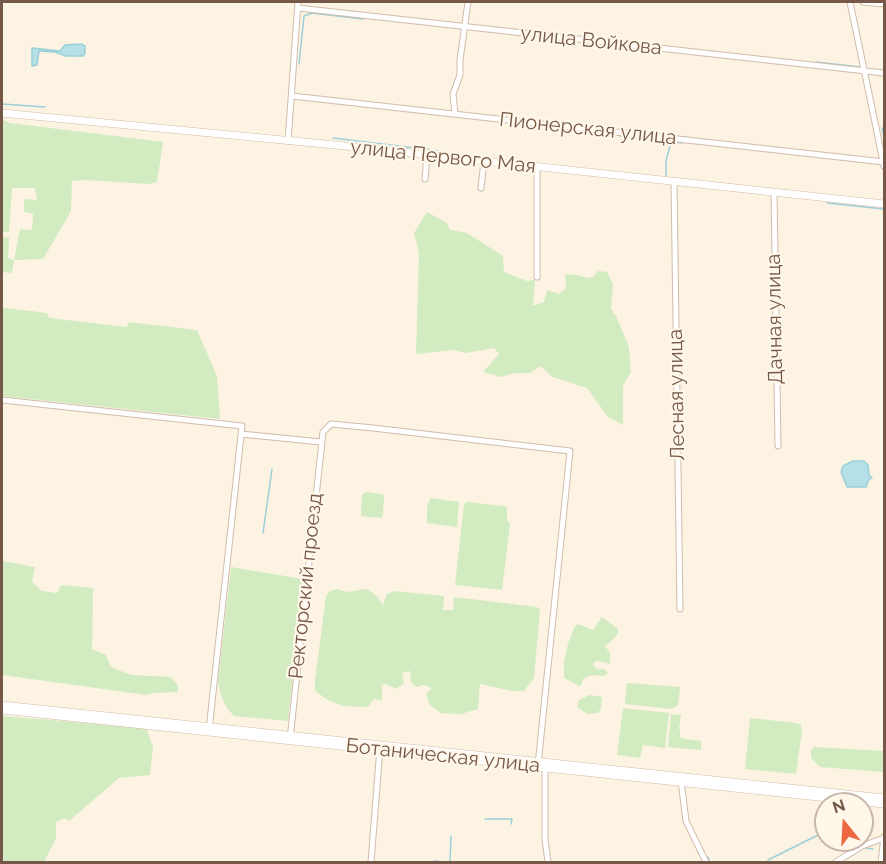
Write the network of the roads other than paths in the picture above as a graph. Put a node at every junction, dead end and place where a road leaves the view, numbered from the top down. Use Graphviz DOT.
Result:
graph roads {
  1 [pos="468,2"];
  2 [pos="850,2"];
  3 [pos="863,2"];
  4 [pos="885,4"];
  5 [pos="298,5"];
  6 [pos="465,27"];
  7 [pos="865,71"];
  8 [pos="885,73"];
  9 [pos="292,96"];
  10 [pos="2,112"];
  11 [pos="455,114"];
  12 [pos="288,141"];
  13 [pos="427,155"];
  14 [pos="484,161"];
  15 [pos="884,163"];
  16 [pos="537,166"];
  17 [pos="425,179"];
  18 [pos="674,181"];
  19 [pos="481,188"];
  20 [pos="774,192"];
  21 [pos="885,204"];
  22 [pos="537,277"];
  23 [pos="2,400"];
  24 [pos="241,434"];
  25 [pos="321,442"];
  26 [pos="778,446"];
  27 [pos="680,609"];
  28 [pos="2,705"];
  29 [pos="2,710"];
  30 [pos="209,729"];
  31 [pos="290,737"];
  32 [pos="380,747"];
  33 [pos="542,764"];
  34 [pos="681,779"];
  35 [pos="885,798"];
  36 [pos="885,804"];
  37 [pos="884,837"];
  38 [pos="371,862"];
  39 [pos="548,862"];
  40 [pos="706,862"];
  41 [pos="836,862"];
  42 [pos="881,862"];
  1 -- 6 [label="street"];
  2 -- 7 [label="street"];
  3 -- 4 [label="street"];
  5 -- 6 [label="street, улица Войкова"];
  5 -- 9 [label="street"];
  6 -- 7 [label="street, улица Войкова"];
  6 -- 11 [label="street"];
  7 -- 8 [label="street, улица Войкова"];
  7 -- 15 [label="street"];
  9 -- 11 [label="street, Пионерская улица"];
  9 -- 12 [label="street"];
  10 -- 12 [label="street, улица Первого Мая"];
  11 -- 15 [label="street, Пионерская улица"];
  12 -- 13 [label="street, улица Первого Мая"];
  13 -- 14 [label="street, улица Первого Мая"];
  13 -- 17 [label="street"];
  14 -- 16 [label="street, улица Первого Мая"];
  14 -- 19 [label="street"];
  16 -- 18 [label="street, улица Первого Мая"];
  16 -- 22 [label="street"];
  18 -- 20 [label="street, улица Первого Мая"];
  18 -- 27 [label="street, Лесная улица"];
  20 -- 21 [label="street, улица Первого Мая"];
  20 -- 26 [label="street, Дачная улица"];
  23 -- 24 [label="street"];
  24 -- 25 [label="street"];
  24 -- 30 [label="street"];
  25 -- 31 [label="street, Ректорский проезд"];
  25 -- 33 [label="street, Ректорский проезд"];
  28 -- 30 [label="street, Ботаническая улица"];
  29 -- 30 [label="street, Ботаническая улица"];
  30 -- 31 [label="street, Ботаническая улица"];
  31 -- 32 [label="street, Ботаническая улица"];
  32 -- 33 [label="street, Ботаническая улица"];
  32 -- 38 [label="street"];
  33 -- 34 [label="street, Ботаническая улица"];
  33 -- 39 [label="street"];
  34 -- 35 [label="street, Ботаническая улица"];
  34 -- 36 [label="street, Ботаническая улица"];
  34 -- 40 [label="street"];
  37 -- 41 [label="street"];
  37 -- 42 [label="street"];
}
